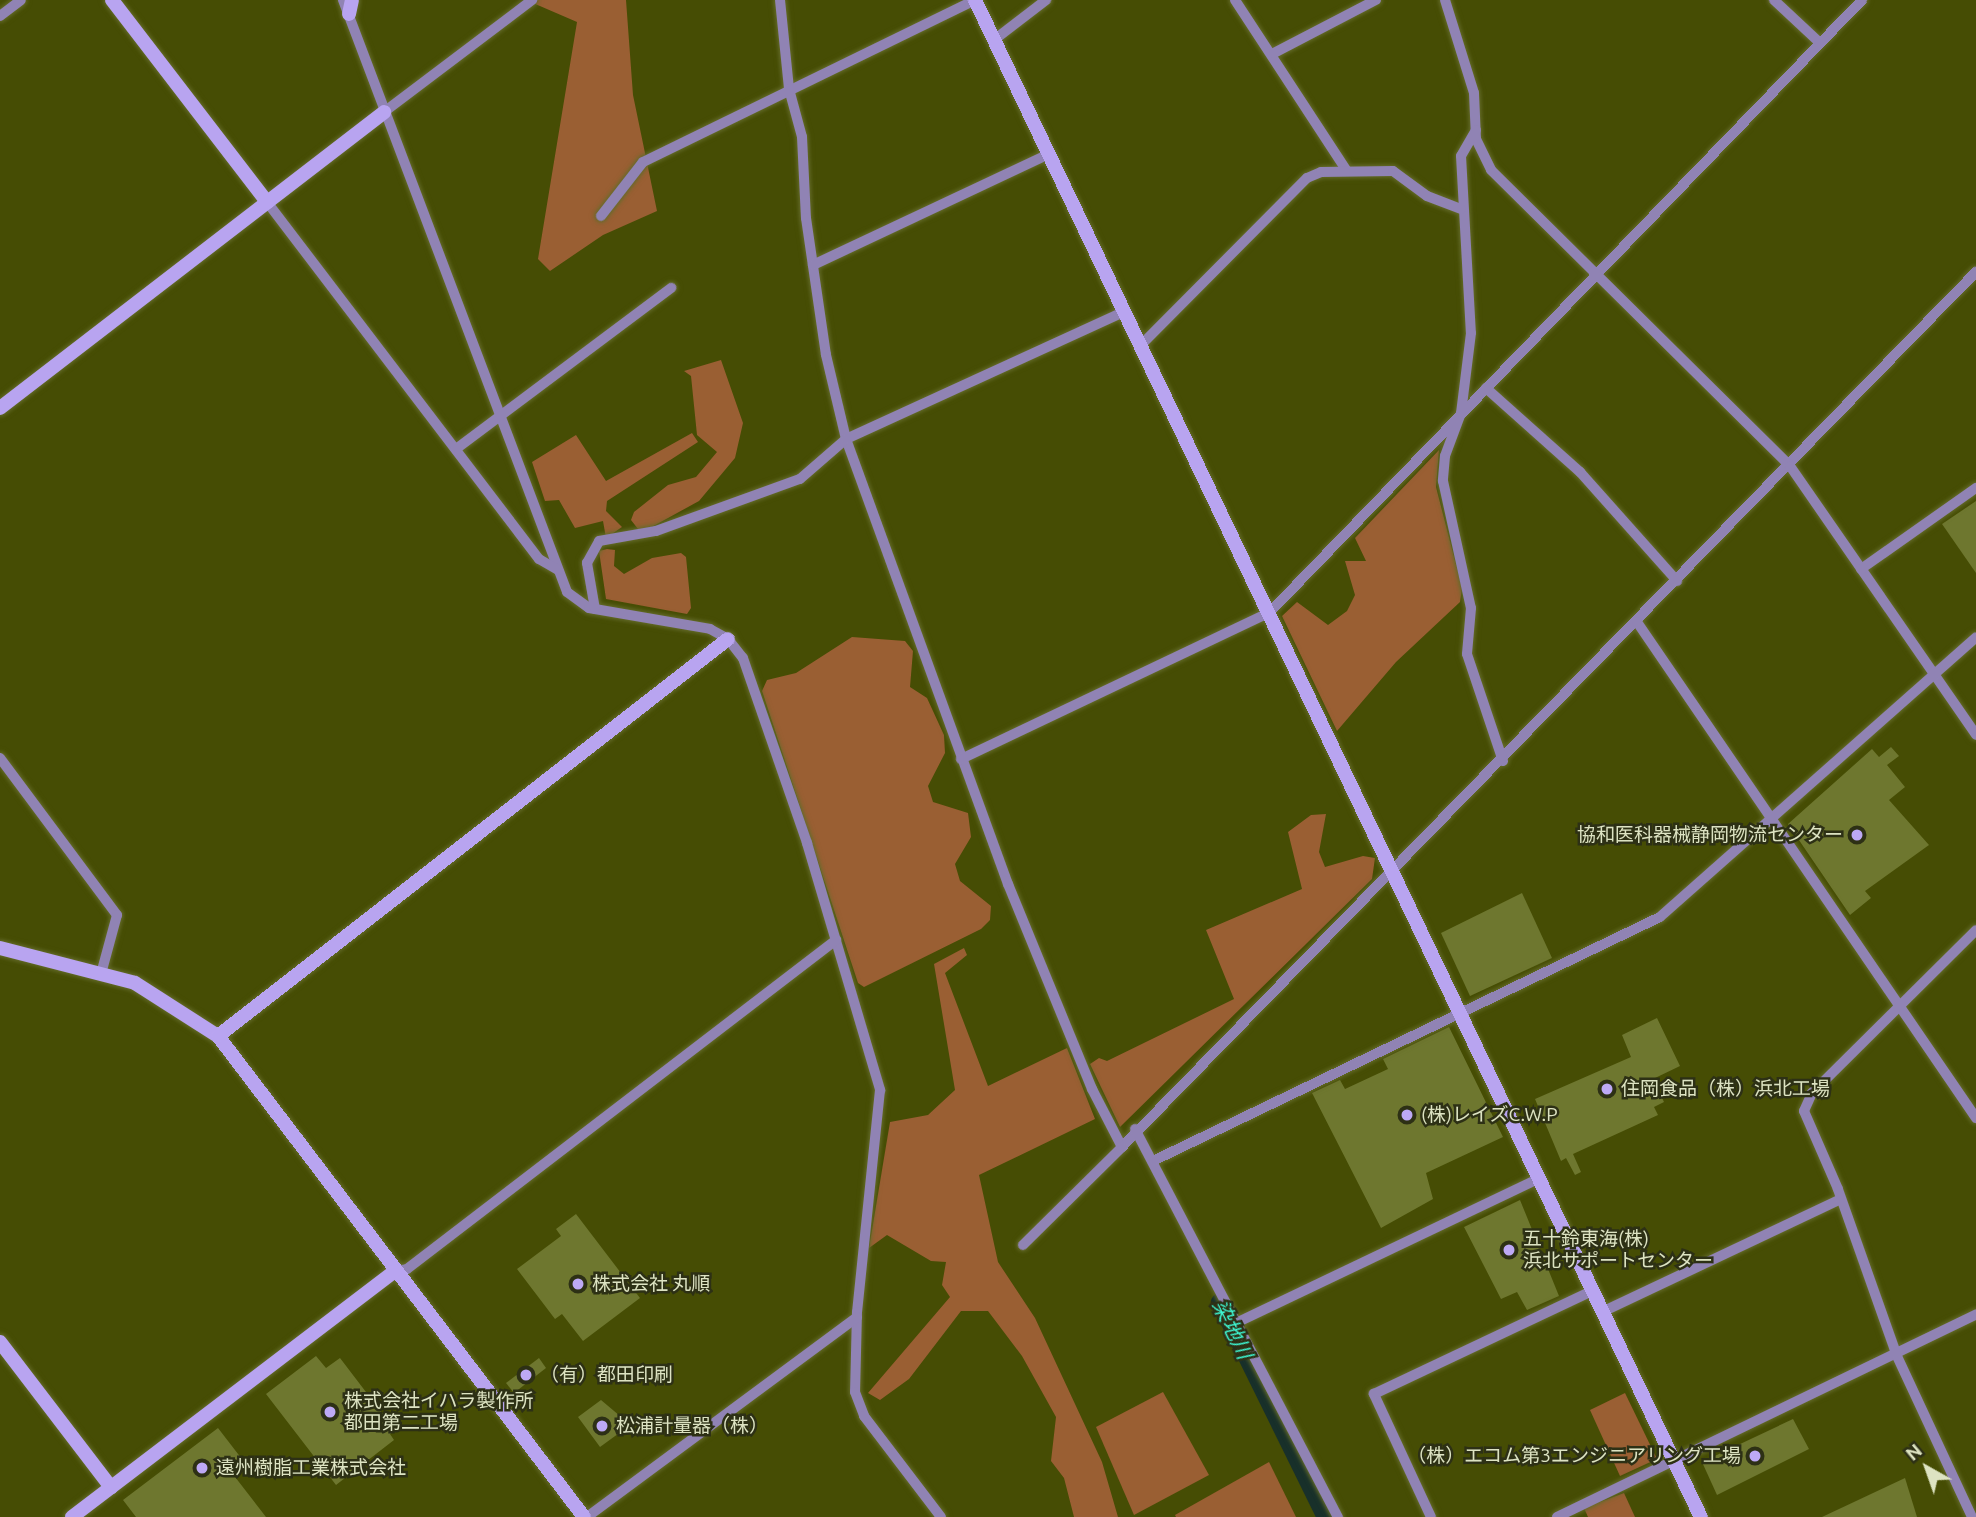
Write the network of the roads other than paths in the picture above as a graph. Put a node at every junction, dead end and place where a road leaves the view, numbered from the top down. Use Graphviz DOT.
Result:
graph roads {
  1 [pos="21,0"];
  2 [pos="112,0"];
  3 [pos="532,0"];
  4 [pos="780,0"];
  5 [pos="975,0"];
  6 [pos="1045,0"];
  7 [pos="1235,0"];
  8 [pos="1376,0"];
  9 [pos="1445,0"];
  10 [pos="1774,0"];
  11 [pos="1862,0"];
  12 [pos="348,5"];
  13 [pos="0,16"];
  14 [pos="994,40"];
  15 [pos="1820,43"];
  16 [pos="1273,53"];
  17 [pos="789,89"];
  18 [pos="384,112"];
  19 [pos="1476,130"];
  20 [pos="1049,154"];
  21 [pos="1347,171"];
  22 [pos="267,202"];
  23 [pos="1461,209"];
  24 [pos="601,216"];
  25 [pos="813,265"];
  26 [pos="1976,272"];
  27 [pos="1598,273"];
  28 [pos="671,288"];
  29 [pos="1125,311"];
  30 [pos="1142,344"];
  31 [pos="1486,388"];
  32 [pos="0,408"];
  33 [pos="1461,413"];
  34 [pos="498,415"];
  35 [pos="846,439"];
  36 [pos="456,449"];
  37 [pos="1790,466"];
  38 [pos="1976,488"];
  39 [pos="1861,569"];
  40 [pos="558,570"];
  41 [pos="1677,581"];
  42 [pos="595,610"];
  43 [pos="1269,613"];
  44 [pos="1637,622"];
  45 [pos="1976,637"];
  46 [pos="728,639"];
  47 [pos="1934,676"];
  48 [pos="1976,735"];
  49 [pos="0,758"];
  50 [pos="961,759"];
  51 [pos="1503,761"];
  52 [pos="1774,820"];
  53 [pos="1392,872"];
  54 [pos="1976,930"];
  55 [pos="836,940"];
  56 [pos="0,948"];
  57 [pos="101,974"];
  58 [pos="1896,1005"];
  59 [pos="1460,1015"];
  60 [pos="218,1035"];
  61 [pos="1976,1118"];
  62 [pos="1135,1129"];
  63 [pos="1122,1147"];
  64 [pos="1155,1160"];
  65 [pos="1540,1178"];
  66 [pos="1841,1199"];
  67 [pos="1023,1245"];
  68 [pos="395,1271"];
  69 [pos="1592,1291"];
  70 [pos="1602,1312"];
  71 [pos="1976,1314"];
  72 [pos="857,1317"];
  73 [pos="1240,1321"];
  74 [pos="0,1342"];
  75 [pos="1897,1356"];
  76 [pos="1674,1462"];
  77 [pos="111,1487"];
  78 [pos="72,1517"];
  79 [pos="586,1517"];
  80 [pos="941,1517"];
  81 [pos="1338,1517"];
  82 [pos="1431,1517"];
  83 [pos="1557,1517"];
  84 [pos="1701,1517"];
  85 [pos="1972,1517"];
  1 -- 13 [label="street"];
  2 -- 22 [label="street"];
  3 -- 18 [label="street"];
  4 -- 17 [label="street"];
  5 -- 14 [label="street"];
  5 -- 17 [label="street"];
  6 -- 14 [label="street"];
  7 -- 16 [label="street"];
  8 -- 16 [label="street"];
  9 -- 19 [label="street"];
  10 -- 15 [label="street"];
  11 -- 15 [label="street"];
  12 -- 18 [label="street"];
  14 -- 20 [label="street"];
  15 -- 27 [label="street"];
  16 -- 21 [label="street"];
  17 -- 24 [label="street"];
  17 -- 25 [label="street"];
  18 -- 22 [label="street"];
  18 -- 34 [label="street"];
  19 -- 23 [label="street"];
  19 -- 27 [label="street"];
  20 -- 25 [label="street"];
  20 -- 29 [label="street"];
  21 -- 23 [label="street"];
  21 -- 30 [label="street"];
  22 -- 32 [label="street"];
  22 -- 36 [label="street"];
  23 -- 33 [label="street"];
  25 -- 35 [label="street"];
  26 -- 37 [label="street"];
  27 -- 31 [label="street"];
  27 -- 37 [label="street"];
  28 -- 34 [label="street"];
  29 -- 30 [label="street"];
  29 -- 35 [label="street"];
  30 -- 43 [label="street"];
  31 -- 33 [label="street"];
  31 -- 41 [label="street"];
  33 -- 43 [label="street"];
  33 -- 51 [label="street"];
  34 -- 36 [label="street"];
  34 -- 40 [label="street"];
  35 -- 42 [label="street"];
  35 -- 50 [label="street"];
  36 -- 40 [label="street"];
  37 -- 39 [label="street"];
  37 -- 41 [label="street"];
  38 -- 39 [label="street"];
  39 -- 47 [label="street"];
  40 -- 42 [label="street"];
  41 -- 44 [label="street"];
  42 -- 46 [label="street"];
  43 -- 50 [label="street"];
  43 -- 53 [label="street"];
  44 -- 51 [label="street"];
  44 -- 52 [label="street"];
  45 -- 47 [label="street"];
  46 -- 55 [label="street"];
  46 -- 60 [label="street"];
  47 -- 48 [label="street"];
  47 -- 52 [label="street"];
  49 -- 57 [label="street"];
  50 -- 63 [label="street"];
  51 -- 53 [label="street"];
  52 -- 58 [label="street"];
  52 -- 59 [label="street"];
  53 -- 59 [label="street"];
  53 -- 62 [label="street"];
  54 -- 58 [label="street"];
  55 -- 68 [label="street"];
  55 -- 72 [label="street"];
  56 -- 57 [label="street"];
  57 -- 60 [label="street"];
  58 -- 61 [label="street"];
  58 -- 66 [label="street"];
  59 -- 64 [label="street"];
  59 -- 65 [label="street"];
  60 -- 68 [label="street"];
  62 -- 63 [label="street"];
  62 -- 64 [label="street"];
  63 -- 67 [label="street"];
  64 -- 73 [label="street"];
  65 -- 69 [label="street"];
  65 -- 73 [label="street"];
  66 -- 70 [label="street"];
  66 -- 75 [label="street"];
  68 -- 77 [label="street"];
  68 -- 79 [label="street"];
  69 -- 70 [label="street"];
  69 -- 82 [label="street"];
  70 -- 76 [label="street"];
  71 -- 75 [label="street"];
  72 -- 79 [label="street"];
  72 -- 80 [label="street"];
  73 -- 81 [label="street"];
  74 -- 77 [label="street"];
  75 -- 76 [label="street"];
  75 -- 85 [label="street"];
  76 -- 83 [label="street"];
  76 -- 84 [label="street"];
  77 -- 78 [label="street"];
}
